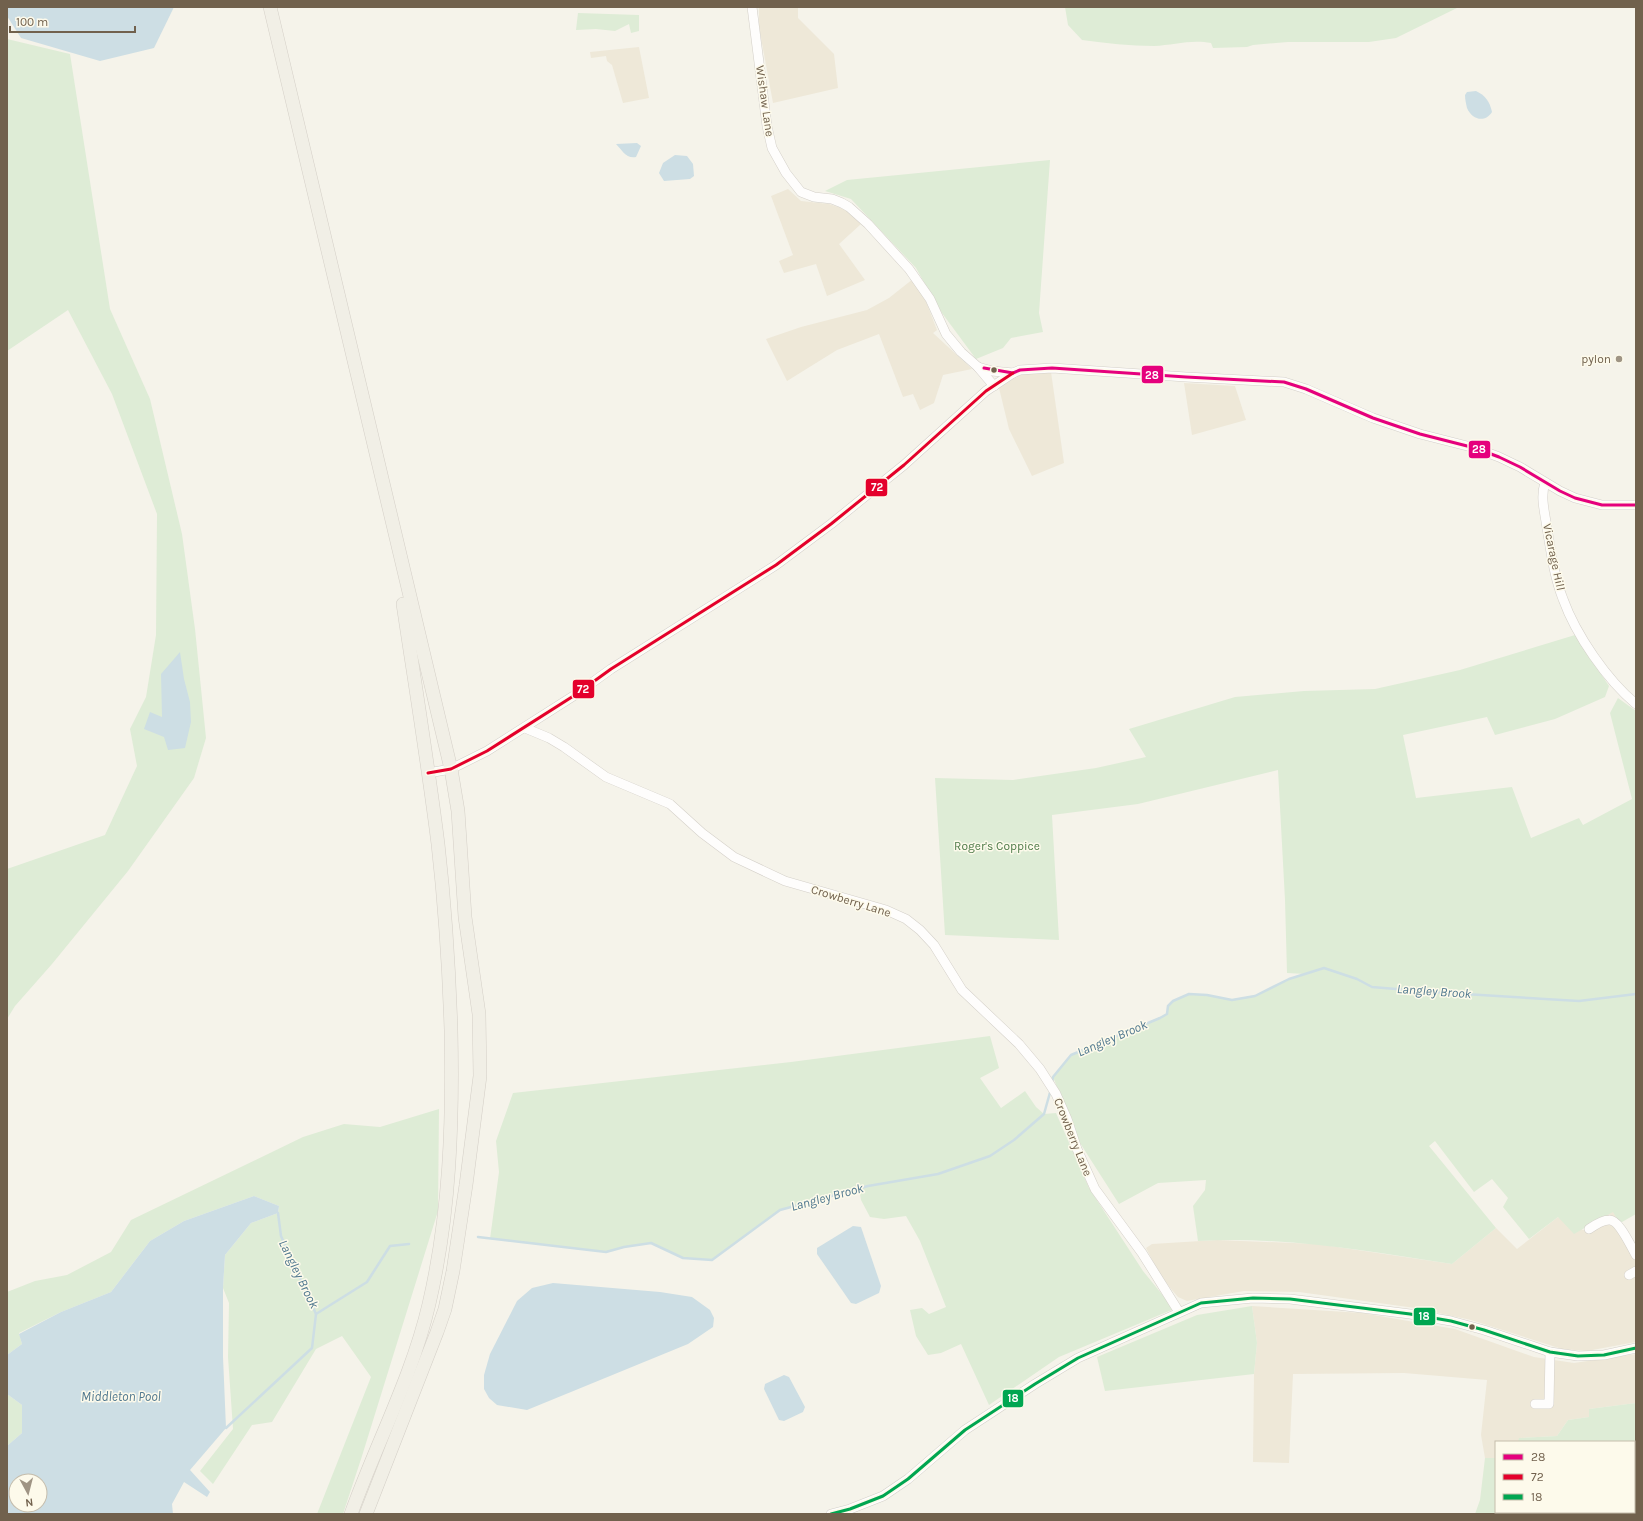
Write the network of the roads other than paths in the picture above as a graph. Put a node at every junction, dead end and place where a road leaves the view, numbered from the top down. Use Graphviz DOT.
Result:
graph roads {
  1 [pos="270,7"];
  2 [pos="752,7"];
  3 [pos="978,367"];
  4 [pos="1013,373"];
  5 [pos="994,386"];
  6 [pos="1545,483"];
  7 [pos="1636,505"];
  8 [pos="391,519"];
  9 [pos="1636,704"];
  10 [pos="525,728"];
  11 [pos="450,769"];
  12 [pos="428,773"];
  13 [pos="1589,1229"];
  14 [pos="1636,1255"];
  15 [pos="1180,1312"];
  16 [pos="1636,1348"];
  17 [pos="1550,1352"];
  18 [pos="1535,1404"];
  19 [pos="352,1514"];
  20 [pos="366,1514"];
  21 [pos="831,1514"];
  1 -- 8 [label="main road"];
  2 -- 3 [label="street, Wishaw Lane"];
  3 -- 4 [label="street"];
  3 -- 5 [label="street, Wishaw Lane"];
  4 -- 5 [label="street"];
  4 -- 6 [label="street"];
  5 -- 10 [label="street"];
  6 -- 7 [label="street"];
  6 -- 9 [label="street, Vicarage Hill"];
  8 -- 11 [label="main road"];
  8 -- 12 [label="main road"];
  10 -- 11 [label="street"];
  10 -- 15 [label="street, Crowberry Lane"];
  11 -- 12 [label="street"];
  11 -- 20 [label="main road"];
  12 -- 19 [label="main road"];
  13 -- 14 [label="street"];
  15 -- 17 [label="street"];
  15 -- 21 [label="street"];
  16 -- 17 [label="street"];
  17 -- 18 [label="street"];
}
